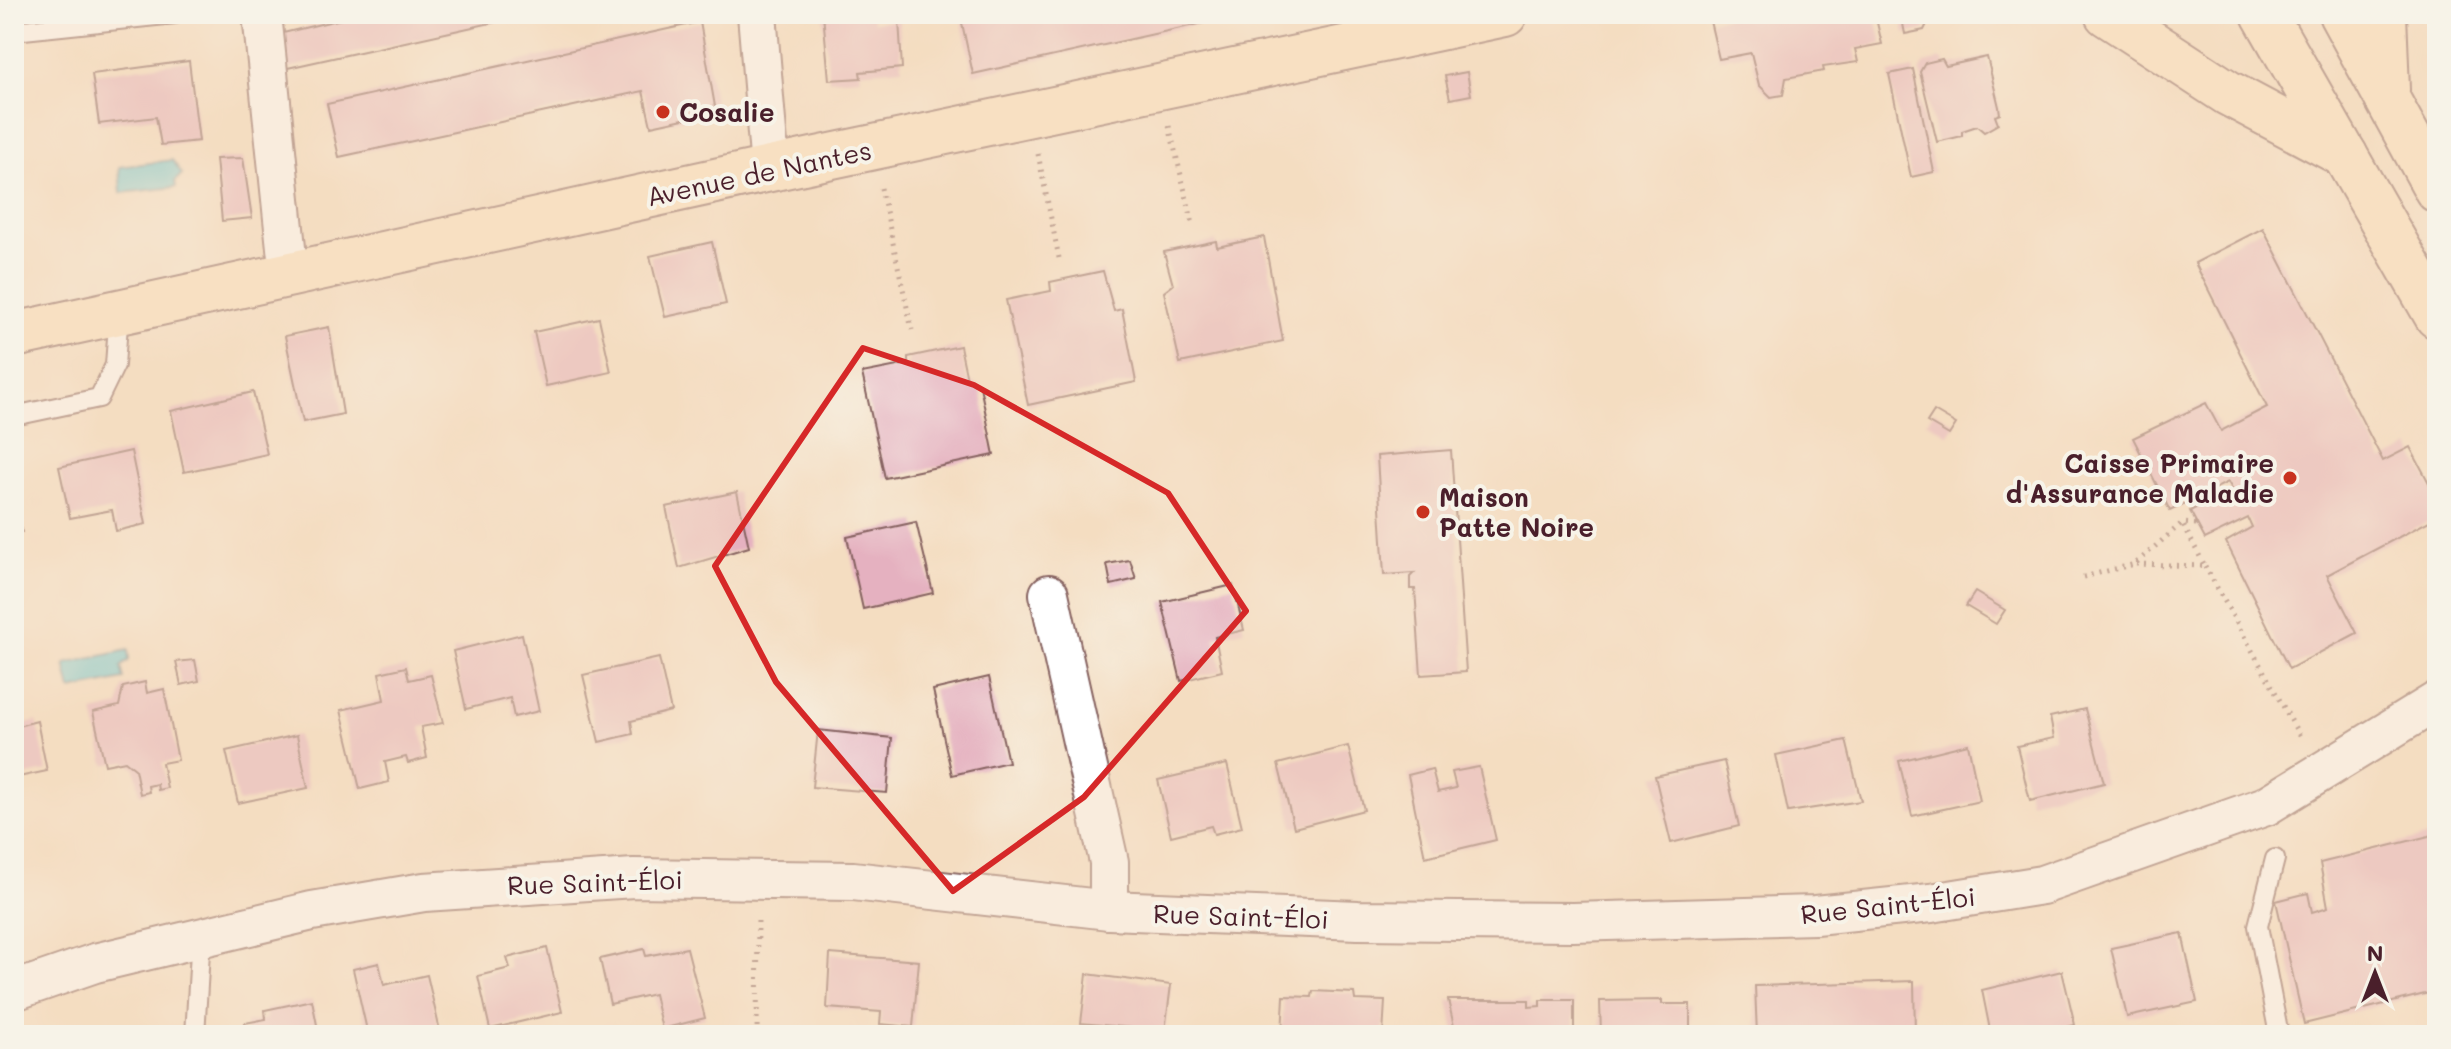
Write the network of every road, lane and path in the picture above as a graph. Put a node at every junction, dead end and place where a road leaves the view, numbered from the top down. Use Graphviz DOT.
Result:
graph roads {
  1 [pos="175,14"];
  2 [pos="262,14"];
  3 [pos="757,14"];
  4 [pos="1505,14"];
  5 [pos="2107,14"];
  6 [pos="2264,14"];
  7 [pos="2341,14"];
  8 [pos="2384,14"];
  9 [pos="14,31"];
  10 [pos="1159,87"];
  11 [pos="2388,97"];
  12 [pos="1030,114"];
  13 [pos="872,147"];
  14 [pos="2345,155"];
  15 [pos="770,169"];
  16 [pos="2437,190"];
  17 [pos="1193,224"];
  18 [pos="1059,258"];
  19 [pos="289,277"];
  20 [pos="119,311"];
  21 [pos="2437,316"];
  22 [pos="912,330"];
  23 [pos="14,335"];
  24 [pos="14,416"];
  25 [pos="2182,523"];
  26 [pos="2197,524"];
  27 [pos="2135,564"];
  28 [pos="2205,566"];
  29 [pos="2083,577"];
  30 [pos="1049,594"];
  31 [pos="2437,701"];
  32 [pos="2323,771"];
  33 [pos="2275,859"];
  34 [pos="758,877"];
  35 [pos="1109,910"];
  36 [pos="201,935"];
  37 [pos="14,991"];
  38 [pos="195,1035"];
  39 [pos="757,1035"];
  40 [pos="2279,1035"];
  1 -- 9 [label="lane"];
  2 -- 19 [label="street"];
  3 -- 15 [label="street"];
  4 -- 10 [label="main road, Avenue de Nantes"];
  5 -- 14 [label="main road"];
  6 -- 14 [label="main road"];
  7 -- 11 [label="main road"];
  8 -- 11 [label="main road"];
  10 -- 12 [label="main road, Avenue de Nantes"];
  10 -- 17 [label="path"];
  11 -- 16 [label="main road"];
  12 -- 13 [label="main road, Avenue de Nantes"];
  12 -- 18 [label="path"];
  13 -- 15 [label="main road, Avenue de Nantes"];
  13 -- 22 [label="path"];
  14 -- 21 [label="main road"];
  15 -- 19 [label="main road, Avenue de Nantes"];
  19 -- 20 [label="main road, Avenue de Nantes"];
  20 -- 23 [label="main road, Avenue de Nantes"];
  20 -- 24 [label="lane"];
  25 -- 26 [label="path"];
  25 -- 27 [label="path"];
  25 -- 28 [label="path"];
  27 -- 28 [label="path"];
  27 -- 29 [label="path"];
  28 -- 32 [label="path"];
  30 -- 35 [label="street"];
  31 -- 32 [label="street, Rue Saint-Éloi"];
  32 -- 35 [label="street, Rue Saint-Éloi"];
  33 -- 40 [label="lane"];
  34 -- 35 [label="street, Rue Saint-Éloi"];
  34 -- 36 [label="street, Rue Saint-Éloi"];
  34 -- 39 [label="path"];
  36 -- 37 [label="street, Rue Saint-Éloi"];
  36 -- 38 [label="lane"];
}
